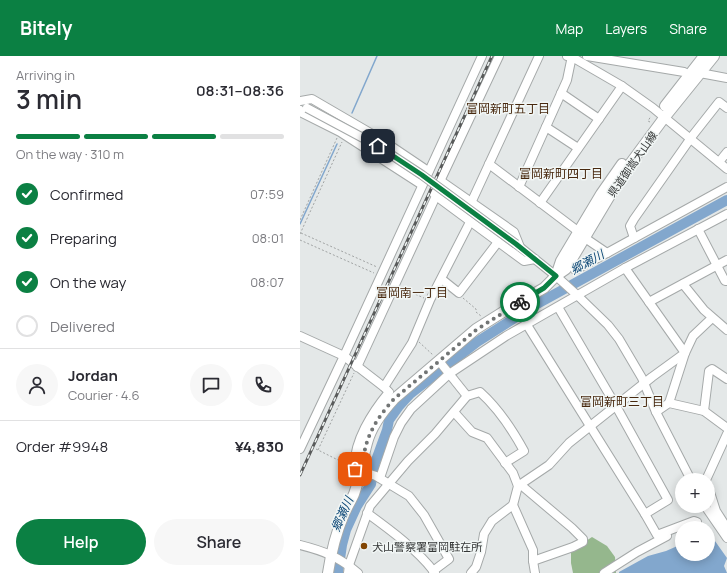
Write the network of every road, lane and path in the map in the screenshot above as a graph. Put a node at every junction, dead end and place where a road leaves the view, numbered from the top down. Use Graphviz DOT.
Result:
graph roads {
  1 [pos="482,56"];
  2 [pos="499,56"];
  3 [pos="539,56"];
  4 [pos="570,56"];
  5 [pos="587,56"];
  6 [pos="704,56"];
  7 [pos="714,56"];
  8 [pos="700,70"];
  9 [pos="689,75"];
  10 [pos="727,78"];
  11 [pos="622,86"];
  12 [pos="561,93"];
  13 [pos="300,101"];
  14 [pos="302,108"];
  15 [pos="727,108"];
  16 [pos="662,116"];
  17 [pos="599,119"];
  18 [pos="546,127"];
  19 [pos="342,134"];
  20 [pos="691,139"];
  21 [pos="578,148"];
  22 [pos="727,152"];
  23 [pos="719,162"];
  24 [pos="489,164"];
  25 [pos="727,169"];
  26 [pos="428,171"];
  27 [pos="441,181"];
  28 [pos="422,185"];
  29 [pos="518,187"];
  30 [pos="727,187"];
  31 [pos="436,196"];
  32 [pos="471,203"];
  33 [pos="540,203"];
  34 [pos="727,214"];
  35 [pos="300,220"];
  36 [pos="470,222"];
  37 [pos="698,229"];
  38 [pos="300,234"];
  39 [pos="582,235"];
  40 [pos="634,238"];
  41 [pos="300,240"];
  42 [pos="498,242"];
  43 [pos="518,246"];
  44 [pos="607,253"];
  45 [pos="535,259"];
  46 [pos="727,260"];
  47 [pos="716,266"];
  48 [pos="625,268"];
  49 [pos="574,270"];
  50 [pos="382,273"];
  51 [pos="560,279"];
  52 [pos="727,281"];
  53 [pos="444,282"];
  54 [pos="684,284"];
  55 [pos="394,285"];
  56 [pos="459,293"];
  57 [pos="577,295"];
  58 [pos="430,300"];
  59 [pos="649,302"];
  60 [pos="558,307"];
  61 [pos="712,318"];
  62 [pos="488,322"];
  63 [pos="527,325"];
  64 [pos="727,330"];
  65 [pos="300,336"];
  66 [pos="418,341"];
  67 [pos="685,353"];
  68 [pos="344,356"];
  69 [pos="439,361"];
  70 [pos="356,367"];
  71 [pos="449,374"];
  72 [pos="727,379"];
  73 [pos="643,384"];
  74 [pos="389,393"];
  75 [pos="467,396"];
  76 [pos="670,403"];
  77 [pos="616,406"];
  78 [pos="704,411"];
  79 [pos="454,412"];
  80 [pos="656,412"];
  81 [pos="591,426"];
  82 [pos="727,428"];
  83 [pos="727,434"];
  84 [pos="316,448"];
  85 [pos="720,448"];
  86 [pos="300,449"];
  87 [pos="318,450"];
  88 [pos="727,454"];
  89 [pos="505,464"];
  90 [pos="359,470"];
  91 [pos="687,473"];
  92 [pos="709,473"];
  93 [pos="378,477"];
  94 [pos="389,483"];
  95 [pos="519,486"];
  96 [pos="513,505"];
  97 [pos="715,508"];
  98 [pos="367,513"];
  99 [pos="645,514"];
  100 [pos="710,514"];
  101 [pos="699,521"];
  102 [pos="675,528"];
  103 [pos="727,528"];
  104 [pos="675,532"];
  105 [pos="727,538"];
  106 [pos="301,547"];
  107 [pos="330,554"];
  108 [pos="533,561"];
  109 [pos="349,569"];
  110 [pos="434,572"];
  111 [pos="328,573"];
  112 [pos="358,573"];
  113 [pos="471,573"];
  114 [pos="535,573"];
  115 [pos="606,573"];
  1 -- 26 [label="street"];
  2 -- 27 [label="street"];
  3 -- 24 [label="street"];
  4 -- 11 [label="street"];
  4 -- 12 [label="street"];
  5 -- 9 [label="street"];
  6 -- 8 [label="main road, 県道御嵩犬山線"];
  7 -- 8 [label="main road, 県道御嵩犬山線"];
  8 -- 9 [label="main road, 県道御嵩犬山線"];
  8 -- 10 [label="street"];
  8 -- 16 [label="main road, 県道御嵩犬山線"];
  9 -- 16 [label="main road, 県道御嵩犬山線"];
  11 -- 16 [label="street"];
  11 -- 17 [label="street"];
  12 -- 17 [label="street"];
  12 -- 18 [label="street"];
  13 -- 26 [label="street"];
  14 -- 19 [label="street"];
  14 -- 43 [label="street, bridge"];
  15 -- 20 [label="street"];
  16 -- 20 [label="street"];
  16 -- 39 [label="main road, 県道御嵩犬山線"];
  17 -- 21 [label="street"];
  18 -- 21 [label="street"];
  18 -- 29 [label="street"];
  19 -- 28 [label="street"];
  19 -- 35 [label="path"];
  19 -- 38 [label="path"];
  20 -- 23 [label="street"];
  20 -- 40 [label="street"];
  21 -- 33 [label="street"];
  22 -- 23 [label="street"];
  23 -- 25 [label="street"];
  24 -- 29 [label="street"];
  24 -- 32 [label="street"];
  26 -- 28 [label="street"];
  27 -- 31 [label="street"];
  27 -- 32 [label="street"];
  28 -- 50 [label="street"];
  29 -- 33 [label="street"];
  30 -- 40 [label="street"];
  31 -- 36 [label="street"];
  31 -- 55 [label="street"];
  32 -- 43 [label="street"];
  33 -- 39 [label="street"];
  34 -- 37 [label="street"];
  36 -- 42 [label="street"];
  36 -- 58 [label="street"];
  37 -- 47 [label="street"];
  37 -- 48 [label="street"];
  38 -- 50 [label="path"];
  39 -- 44 [label="street"];
  39 -- 51 [label="main road, 県道御嵩犬山線"];
  40 -- 44 [label="street"];
  41 -- 50 [label="path"];
  42 -- 45 [label="street"];
  42 -- 56 [label="street"];
  43 -- 45 [label="street"];
  44 -- 49 [label="street"];
  45 -- 51 [label="street"];
  46 -- 47 [label="street"];
  47 -- 52 [label="street"];
  47 -- 54 [label="street"];
  48 -- 57 [label="street"];
  48 -- 59 [label="street"];
  50 -- 68 [label="street"];
  51 -- 57 [label="street"];
  51 -- 62 [label="main road, 県道御嵩犬山線"];
  53 -- 56 [label="street"];
  54 -- 59 [label="street"];
  54 -- 61 [label="street"];
  55 -- 58 [label="path"];
  55 -- 70 [label="street"];
  56 -- 62 [label="path"];
  57 -- 60 [label="street"];
  57 -- 73 [label="street"];
  58 -- 74 [label="street"];
  59 -- 67 [label="street"];
  60 -- 63 [label="street"];
  60 -- 77 [label="street"];
  61 -- 64 [label="street"];
  61 -- 67 [label="street"];
  62 -- 69 [label="main road, 県道御嵩犬山線"];
  63 -- 71 [label="street"];
  63 -- 81 [label="street"];
  65 -- 68 [label="street"];
  66 -- 69 [label="path"];
  67 -- 73 [label="street"];
  67 -- 76 [label="street"];
  68 -- 70 [label="street"];
  68 -- 86 [label="street"];
  69 -- 71 [label="street"];
  69 -- 74 [label="main road, 県道御嵩犬山線"];
  70 -- 74 [label="street"];
  70 -- 87 [label="path"];
  71 -- 75 [label="street"];
  71 -- 93 [label="street"];
  72 -- 78 [label="street"];
  73 -- 77 [label="street"];
  73 -- 80 [label="street"];
  74 -- 90 [label="main road, 県道御嵩犬山線"];
  75 -- 79 [label="street"];
  75 -- 89 [label="street"];
  76 -- 78 [label="street"];
  76 -- 80 [label="street"];
  77 -- 81 [label="street"];
  77 -- 99 [label="street"];
  78 -- 82 [label="street"];
  79 -- 89 [label="street"];
  79 -- 94 [label="street"];
  80 -- 91 [label="street"];
  81 -- 95 [label="street"];
  81 -- 99 [label="street"];
  83 -- 85 [label="street"];
  84 -- 87 [label="path"];
  85 -- 88 [label="street"];
  85 -- 92 [label="street"];
  87 -- 90 [label="path"];
  89 -- 95 [label="street"];
  90 -- 93 [label="street"];
  90 -- 107 [label="main road, 県道御嵩犬山線"];
  93 -- 94 [label="street"];
  94 -- 98 [label="street"];
  94 -- 110 [label="street"];
  95 -- 96 [label="street"];
  95 -- 108 [label="street"];
  96 -- 108 [label="street"];
  96 -- 113 [label="street"];
  97 -- 103 [label="street"];
  98 -- 109 [label="street"];
  98 -- 110 [label="street"];
  99 -- 102 [label="street"];
  100 -- 101 [label="street"];
  100 -- 105 [label="street"];
  104 -- 115 [label="street"];
  106 -- 107 [label="street"];
  107 -- 109 [label="street"];
  107 -- 111 [label="main road, 県道御嵩犬山線"];
  108 -- 114 [label="street"];
  109 -- 112 [label="street"];
}
